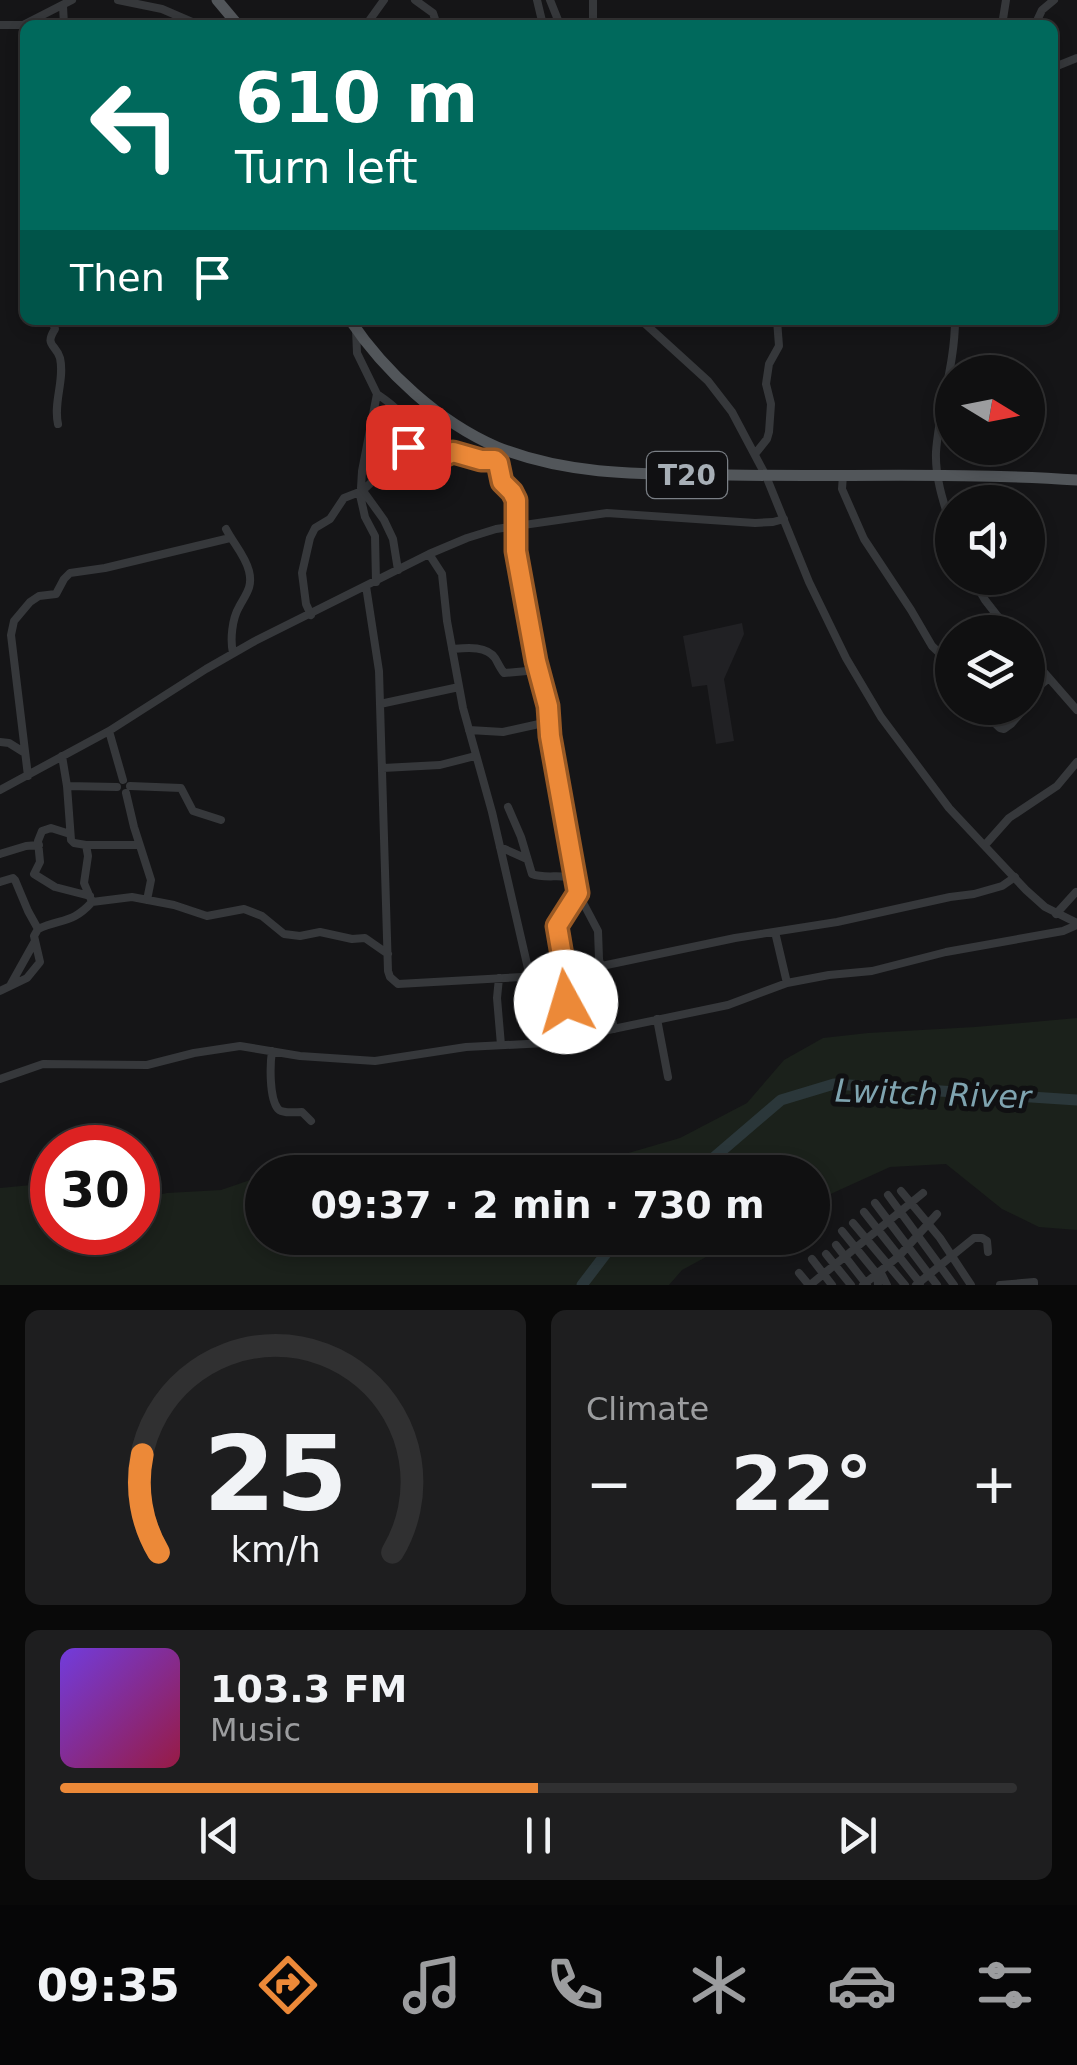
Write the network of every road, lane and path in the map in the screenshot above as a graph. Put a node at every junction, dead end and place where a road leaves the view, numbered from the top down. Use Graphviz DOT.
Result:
graph roads {
  1 [pos="72,0"];
  2 [pos="118,0"];
  3 [pos="416,0"];
  4 [pos="1054,0"];
  5 [pos="63,6"];
  6 [pos="34,20"];
  7 [pos="64,20"];
  8 [pos="187,20"];
  9 [pos="436,20"];
  10 [pos="1038,20"];
  11 [pos="54,325"];
  12 [pos="353,325"];
  13 [pos="647,325"];
  14 [pos="777,325"];
  15 [pos="955,325"];
  16 [pos="377,394"];
  17 [pos="58,424"];
  18 [pos="495,446"];
  19 [pos="755,454"];
  20 [pos="498,463"];
  21 [pos="405,466"];
  22 [pos="842,475"];
  23 [pos="766,476"];
  24 [pos="938,477"];
  25 [pos="1077,480"];
  26 [pos="940,485"];
  27 [pos="361,492"];
  28 [pos="784,519"];
  29 [pos="514,526"];
  30 [pos="429,554"];
  31 [pos="398,570"];
  32 [pos="376,582"];
  33 [pos="366,586"];
  34 [pos="311,615"];
  35 [pos="452,649"];
  36 [pos="935,650"];
  37 [pos="232,653"];
  38 [pos="538,670"];
  39 [pos="1045,675"];
  40 [pos="1048,679"];
  41 [pos="1045,682"];
  42 [pos="458,687"];
  43 [pos="380,704"];
  44 [pos="1077,710"];
  45 [pos="548,722"];
  46 [pos="469,730"];
  47 [pos="110,731"];
  48 [pos="0,742"];
  49 [pos="25,754"];
  50 [pos="62,756"];
  51 [pos="475,756"];
  52 [pos="1077,762"];
  53 [pos="383,768"];
  54 [pos="28,776"];
  55 [pos="68,786"];
  56 [pos="124,786"];
  57 [pos="0,790"];
  58 [pos="508,807"];
  59 [pos="222,820"];
  60 [pos="70,834"];
  61 [pos="39,845"];
  62 [pos="86,845"];
  63 [pos="139,845"];
  64 [pos="985,845"];
  65 [pos="500,847"];
  66 [pos="0,854"];
  67 [pos="527,859"];
  68 [pos="1014,877"];
  69 [pos="574,878"];
  70 [pos="0,882"];
  71 [pos="1076,892"];
  72 [pos="578,893"];
  73 [pos="91,899"];
  74 [pos="147,900"];
  75 [pos="1056,914"];
  76 [pos="1077,924"];
  77 [pos="38,929"];
  78 [pos="775,932"];
  79 [pos="35,941"];
  80 [pos="388,954"];
  81 [pos="600,966"];
  82 [pos="565,973"];
  83 [pos="499,978"];
  84 [pos="530,978"];
  85 [pos="787,983"];
  86 [pos="4,989"];
  87 [pos="657,1019"];
  88 [pos="614,1029"];
  89 [pos="573,1038"];
  90 [pos="501,1045"];
  91 [pos="272,1051"];
  92 [pos="668,1077"];
  93 [pos="0,1079"];
  94 [pos="311,1121"];
  95 [pos="901,1191"];
  96 [pos="924,1192"];
  97 [pos="888,1195"];
  98 [pos="875,1203"];
  99 [pos="910,1203"];
  100 [pos="864,1212"];
  101 [pos="900,1212"];
  102 [pos="937,1214"];
  103 [pos="888,1220"];
  104 [pos="853,1223"];
  105 [pos="926,1224"];
  106 [pos="879,1229"];
  107 [pos="842,1231"];
  108 [pos="917,1235"];
  109 [pos="866,1239"];
  110 [pos="836,1245"];
  111 [pos="908,1246"];
  112 [pos="856,1248"];
  113 [pos="988,1252"];
  114 [pos="827,1255"];
  115 [pos="899,1256"];
  116 [pos="846,1257"];
  117 [pos="953,1257"];
  118 [pos="812,1259"];
  119 [pos="835,1264"];
  120 [pos="888,1265"];
  121 [pos="940,1266"];
  122 [pos="878,1272"];
  123 [pos="799,1273"];
  124 [pos="824,1274"];
  125 [pos="930,1274"];
  126 [pos="847,1284"];
  127 [pos="865,1284"];
  128 [pos="919,1284"];
  129 [pos="810,1285"];
  130 [pos="832,1285"];
  131 [pos="878,1285"];
  132 [pos="888,1285"];
  133 [pos="905,1285"];
  134 [pos="937,1285"];
  135 [pos="954,1285"];
  136 [pos="971,1285"];
  137 [pos="1000,1285"];
  138 [pos="1034,1285"];
  1 -- 5 [label="street"];
  2 -- 8 [label="street"];
  3 -- 9 [label="street"];
  4 -- 10 [label="street"];
  5 -- 6 [label="street"];
  5 -- 7 [label="street"];
  11 -- 17 [label="street"];
  12 -- 16 [label="street"];
  12 -- 18 [label="main road, T20"];
  13 -- 19 [label="street"];
  14 -- 19 [label="street"];
  15 -- 24 [label="street"];
  16 -- 21 [label="street"];
  16 -- 27 [label="street"];
  18 -- 20 [label="street"];
  18 -- 23 [label="main road, T20"];
  19 -- 23 [label="street"];
  20 -- 21 [label="street"];
  20 -- 29 [label="street"];
  21 -- 27 [label="street"];
  22 -- 23 [label="main road, T20"];
  22 -- 24 [label="main road, T20"];
  22 -- 36 [label="street"];
  23 -- 28 [label="street"];
  24 -- 25 [label="main road, T20"];
  24 -- 26 [label="street"];
  27 -- 31 [label="street"];
  27 -- 32 [label="street"];
  27 -- 34 [label="street"];
  28 -- 29 [label="street"];
  28 -- 64 [label="street"];
  29 -- 30 [label="street"];
  29 -- 38 [label="street"];
  30 -- 31 [label="street"];
  30 -- 35 [label="street"];
  31 -- 32 [label="street"];
  32 -- 33 [label="street"];
  33 -- 34 [label="street"];
  33 -- 43 [label="street"];
  34 -- 37 [label="street"];
  35 -- 38 [label="street"];
  35 -- 42 [label="street"];
  37 -- 47 [label="street"];
  37 -- 49 [label="street"];
  38 -- 45 [label="street"];
  39 -- 40 [label="street"];
  40 -- 41 [label="street"];
  40 -- 44 [label="street"];
  42 -- 43 [label="street"];
  42 -- 46 [label="street"];
  43 -- 53 [label="street"];
  45 -- 46 [label="street"];
  45 -- 69 [label="street"];
  46 -- 51 [label="street"];
  47 -- 50 [label="street"];
  47 -- 56 [label="street"];
  48 -- 49 [label="street"];
  49 -- 54 [label="street"];
  50 -- 54 [label="street"];
  50 -- 55 [label="street"];
  51 -- 53 [label="street"];
  51 -- 65 [label="street"];
  52 -- 64 [label="street"];
  53 -- 80 [label="street"];
  54 -- 57 [label="street"];
  55 -- 56 [label="street"];
  55 -- 60 [label="street"];
  56 -- 59 [label="street"];
  56 -- 63 [label="street"];
  58 -- 67 [label="street"];
  60 -- 61 [label="street"];
  60 -- 62 [label="street"];
  61 -- 66 [label="street"];
  61 -- 73 [label="street"];
  62 -- 63 [label="street"];
  62 -- 73 [label="street"];
  63 -- 74 [label="street"];
  64 -- 68 [label="street"];
  65 -- 67 [label="street"];
  65 -- 84 [label="street"];
  67 -- 69 [label="street"];
  68 -- 75 [label="street"];
  68 -- 78 [label="street"];
  69 -- 72 [label="street"];
  70 -- 77 [label="street"];
  71 -- 75 [label="street"];
  72 -- 81 [label="street"];
  72 -- 82 [label="street"];
  73 -- 74 [label="street"];
  73 -- 77 [label="street"];
  74 -- 80 [label="street"];
  75 -- 76 [label="street"];
  76 -- 85 [label="street"];
  77 -- 79 [label="street"];
  78 -- 81 [label="street"];
  78 -- 85 [label="street"];
  79 -- 86 [label="street"];
  79 -- 86 [label="street"];
  80 -- 83 [label="street"];
  81 -- 82 [label="street"];
  81 -- 88 [label="street"];
  82 -- 84 [label="street"];
  82 -- 89 [label="street"];
  83 -- 84 [label="street"];
  83 -- 90 [label="street"];
  85 -- 87 [label="street"];
  87 -- 88 [label="street"];
  87 -- 92 [label="street"];
  88 -- 89 [label="street"];
  89 -- 90 [label="street"];
  90 -- 91 [label="street"];
  91 -- 93 [label="street"];
  91 -- 94 [label="street"];
  95 -- 99 [label="street"];
  96 -- 99 [label="street"];
  97 -- 101 [label="street"];
  98 -- 103 [label="street"];
  99 -- 101 [label="street"];
  99 -- 105 [label="street"];
  100 -- 106 [label="street"];
  101 -- 103 [label="street"];
  101 -- 108 [label="street"];
  102 -- 105 [label="street"];
  103 -- 106 [label="street"];
  103 -- 111 [label="street"];
  104 -- 109 [label="street"];
  105 -- 108 [label="street"];
  105 -- 117 [label="street"];
  106 -- 109 [label="street"];
  106 -- 115 [label="street"];
  107 -- 112 [label="street"];
  108 -- 111 [label="street"];
  108 -- 121 [label="street"];
  109 -- 112 [label="street"];
  109 -- 120 [label="street"];
  110 -- 116 [label="street"];
  111 -- 115 [label="street"];
  111 -- 125 [label="street"];
  112 -- 116 [label="street"];
  112 -- 122 [label="street"];
  113 -- 117 [label="street"];
  114 -- 119 [label="street"];
  115 -- 120 [label="street"];
  115 -- 128 [label="street"];
  116 -- 119 [label="street"];
  116 -- 127 [label="street"];
  117 -- 121 [label="street"];
  117 -- 136 [label="street"];
  118 -- 124 [label="street"];
  119 -- 124 [label="street"];
  119 -- 126 [label="street"];
  120 -- 122 [label="street"];
  120 -- 133 [label="street"];
  121 -- 125 [label="street"];
  121 -- 135 [label="street"];
  122 -- 127 [label="street"];
  122 -- 131 [label="street"];
  122 -- 132 [label="street"];
  123 -- 129 [label="street"];
  124 -- 129 [label="street"];
  124 -- 130 [label="street"];
  125 -- 128 [label="street"];
  125 -- 134 [label="street"];
  137 -- 138 [label="street"];
}
